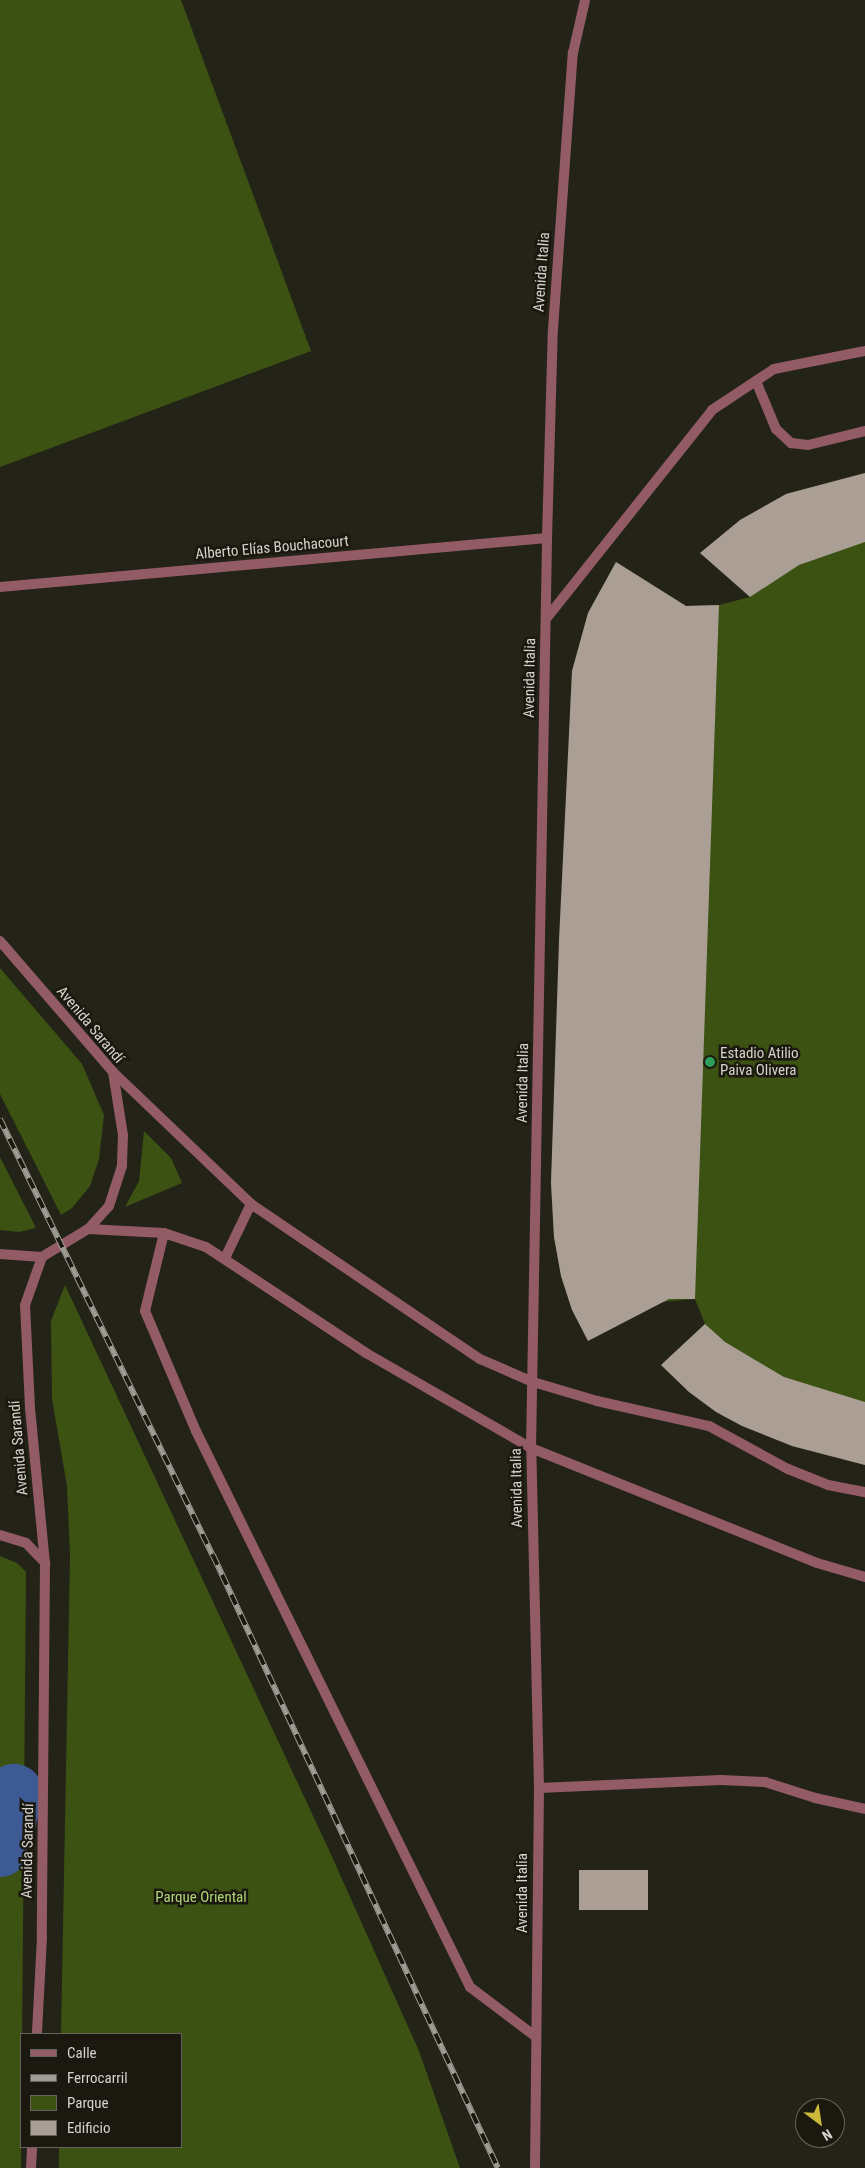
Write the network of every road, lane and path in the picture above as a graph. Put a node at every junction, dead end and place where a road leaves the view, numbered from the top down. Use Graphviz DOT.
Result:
graph roads {
  1 [pos="585,0"];
  2 [pos="865,351"];
  3 [pos="756,381"];
  4 [pos="865,431"];
  5 [pos="547,538"];
  6 [pos="0,587"];
  7 [pos="546,619"];
  8 [pos="0,941"];
  9 [pos="113,1072"];
  10 [pos="251,1204"];
  11 [pos="88,1229"];
  12 [pos="164,1233"];
  13 [pos="0,1254"];
  14 [pos="42,1257"];
  15 [pos="225,1258"];
  16 [pos="533,1382"];
  17 [pos="532,1448"];
  18 [pos="865,1492"];
  19 [pos="0,1535"];
  20 [pos="45,1563"];
  21 [pos="865,1577"];
  22 [pos="539,1788"];
  23 [pos="865,1809"];
  24 [pos="37,2033"];
  25 [pos="536,2037"];
  26 [pos="32,2148"];
  27 [pos="31,2168"];
  28 [pos="535,2168"];
  1 -- 5 [label="street, Avenida Italia"];
  2 -- 3 [label="street"];
  3 -- 4 [label="street"];
  3 -- 7 [label="street"];
  5 -- 6 [label="street, Alberto Elías Bouchacourt"];
  5 -- 7 [label="street, Avenida Italia"];
  7 -- 16 [label="street, Avenida Italia"];
  8 -- 9 [label="street, Avenida Sarandí"];
  9 -- 10 [label="street"];
  9 -- 11 [label="street, Avenida Sarandí"];
  10 -- 15 [label="street"];
  10 -- 16 [label="street"];
  11 -- 12 [label="street"];
  11 -- 14 [label="street, Avenida Sarandí"];
  12 -- 15 [label="street"];
  12 -- 25 [label="street"];
  13 -- 14 [label="street"];
  14 -- 20 [label="street, Avenida Sarandí"];
  15 -- 17 [label="street"];
  16 -- 17 [label="street, Avenida Italia"];
  16 -- 18 [label="street"];
  17 -- 21 [label="street"];
  17 -- 22 [label="street, Avenida Italia"];
  19 -- 20 [label="street"];
  20 -- 24 [label="street, Avenida Sarandí"];
  22 -- 23 [label="street"];
  22 -- 25 [label="street, Avenida Italia"];
  25 -- 28 [label="street, Avenida Italia"];
  26 -- 27 [label="street"];
}
